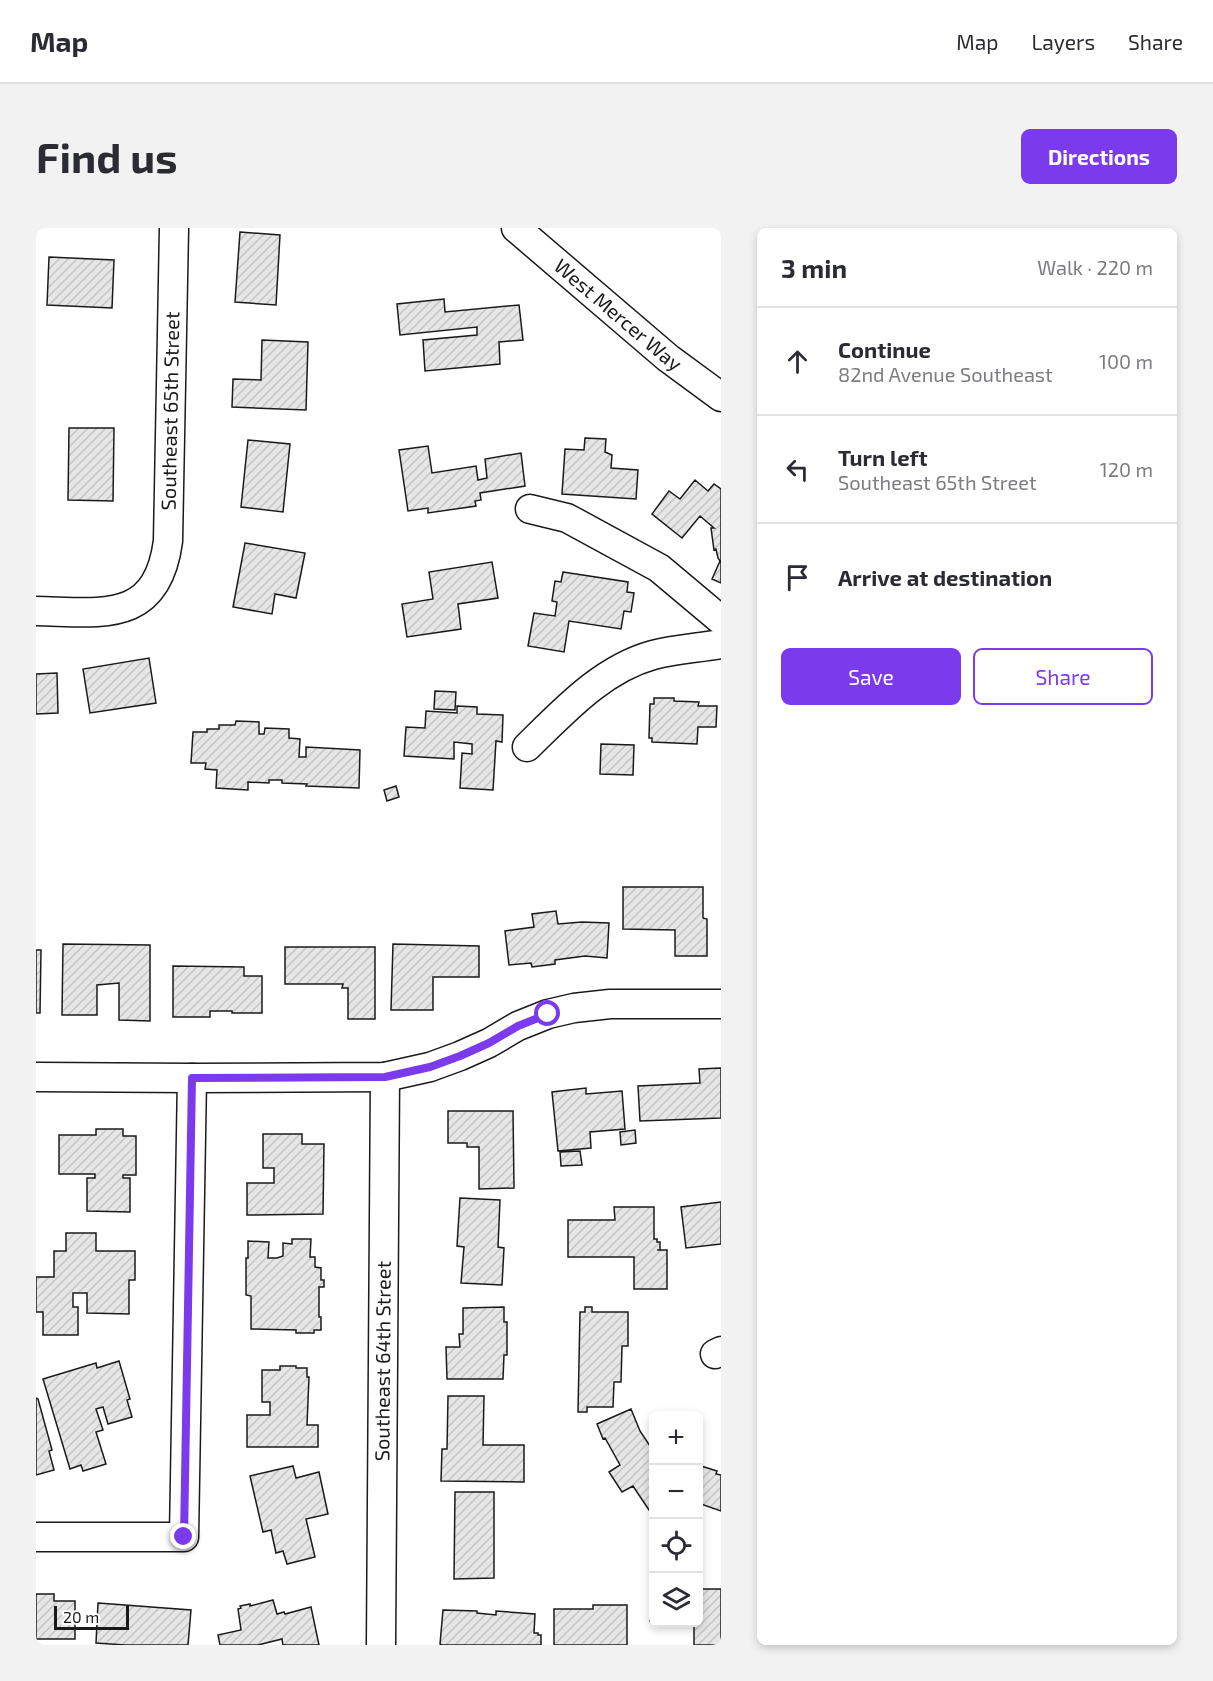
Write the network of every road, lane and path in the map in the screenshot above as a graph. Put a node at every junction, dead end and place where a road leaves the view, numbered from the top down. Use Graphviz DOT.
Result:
graph roads {
  1 [pos="174,228"];
  2 [pos="516,228"];
  3 [pos="721,397"];
  4 [pos="530,509"];
  5 [pos="36,611"];
  6 [pos="721,620"];
  7 [pos="721,644"];
  8 [pos="527,747"];
  9 [pos="721,1004"];
  10 [pos="36,1077"];
  11 [pos="385,1077"];
  12 [pos="192,1078"];
  13 [pos="36,1537"];
  14 [pos="381,1645"];
  1 -- 5 [label="street, Southeast 65th Street"];
  2 -- 3 [label="street, West Mercer Way"];
  4 -- 6 [label="street"];
  7 -- 8 [label="street"];
  9 -- 11 [label="street"];
  10 -- 12 [label="street"];
  11 -- 12 [label="street"];
  11 -- 14 [label="street, Southeast 64th Street"];
  12 -- 13 [label="street"];
}
